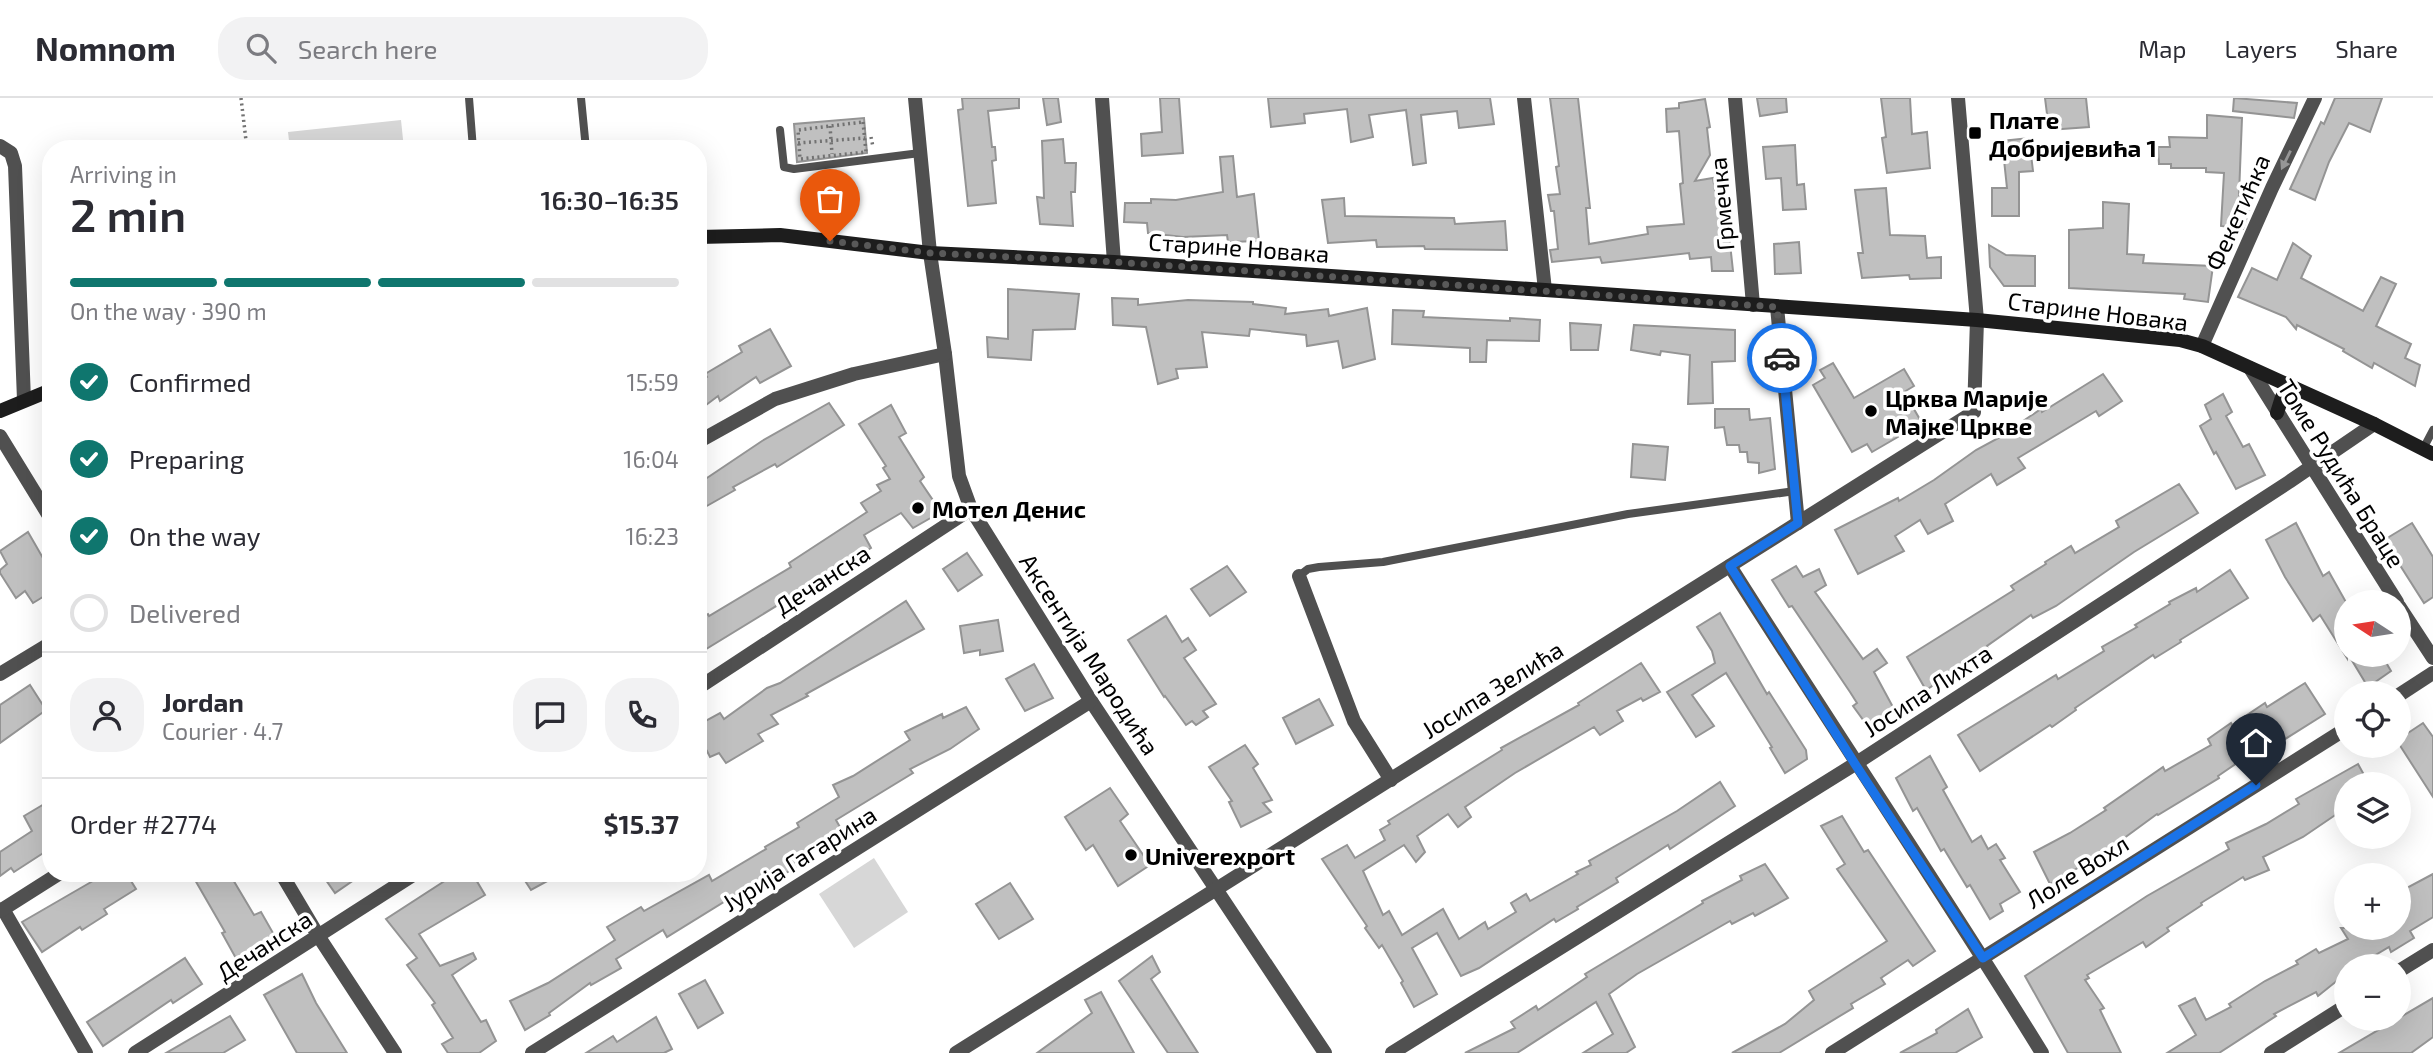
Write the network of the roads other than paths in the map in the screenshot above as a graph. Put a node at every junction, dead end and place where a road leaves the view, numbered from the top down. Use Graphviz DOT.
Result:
graph roads {
  1 [pos="469,98"];
  2 [pos="582,98"];
  3 [pos="915,98"];
  4 [pos="1102,98"];
  5 [pos="1524,98"];
  6 [pos="1735,98"];
  7 [pos="1958,98"];
  8 [pos="2315,98"];
  9 [pos="780,130"];
  10 [pos="472,140"];
  11 [pos="585,140"];
  12 [pos="0,146"];
  13 [pos="920,153"];
  14 [pos="707,237"];
  15 [pos="930,253"];
  16 [pos="1114,262"];
  17 [pos="1545,290"];
  18 [pos="1753,305"];
  19 [pos="1777,307"];
  20 [pos="1977,320"];
  21 [pos="2202,346"];
  22 [pos="946,354"];
  23 [pos="2250,369"];
  24 [pos="2298,390"];
  25 [pos="42,393"];
  26 [pos="24,400"];
  27 [pos="0,411"];
  28 [pos="2277,413"];
  29 [pos="2374,424"];
  30 [pos="2433,430"];
  31 [pos="0,436"];
  32 [pos="707,437"];
  33 [pos="2428,451"];
  34 [pos="2311,468"];
  35 [pos="1795,491"];
  36 [pos="42,504"];
  37 [pos="971,509"];
  38 [pos="1798,523"];
  39 [pos="1730,566"];
  40 [pos="1299,576"];
  41 [pos="2389,590"];
  42 [pos="2412,626"];
  43 [pos="42,648"];
  44 [pos="2433,659"];
  45 [pos="2433,673"];
  46 [pos="0,674"];
  47 [pos="707,682"];
  48 [pos="2411,687"];
  49 [pos="1091,701"];
  50 [pos="2334,736"];
  51 [pos="1855,764"];
  52 [pos="1391,780"];
  53 [pos="46,882"];
  54 [pos="286,882"];
  55 [pos="402,882"];
  56 [pos="1218,890"];
  57 [pos="1,910"];
  58 [pos="319,937"];
  59 [pos="2433,950"];
  60 [pos="1983,958"];
  61 [pos="2411,964"];
  62 [pos="2334,1013"];
  63 [pos="86,1053"];
  64 [pos="135,1053"];
  65 [pos="395,1053"];
  66 [pos="533,1053"];
  67 [pos="956,1053"];
  68 [pos="1325,1053"];
  69 [pos="1392,1053"];
  70 [pos="1832,1053"];
  71 [pos="2042,1053"];
  72 [pos="2271,1053"];
  1 -- 10 [label="lane"];
  2 -- 11 [label="lane"];
  3 -- 13 [label="street, Аксентија Мародића"];
  4 -- 16 [label="street"];
  5 -- 17 [label="street"];
  6 -- 18 [label="street, Грмечка"];
  7 -- 20 [label="street"];
  8 -- 21 [label="street, Фекетићка, one-way"];
  9 -- 13 [label="lane"];
  12 -- 26 [label="street"];
  13 -- 15 [label="street, Аксентија Мародића"];
  14 -- 15 [label="street, Старине Новака"];
  15 -- 16 [label="street, Старине Новака"];
  15 -- 22 [label="street, Аксентија Мародића"];
  16 -- 17 [label="street, Старине Новака"];
  17 -- 18 [label="street, Старине Новака"];
  18 -- 19 [label="street, Старине Новака"];
  19 -- 20 [label="street, Старине Новака"];
  19 -- 35 [label="street"];
  20 -- 21 [label="street, Старине Новака"];
  20 -- 38 [label="street, Јосипа Зелића"];
  21 -- 23 [label="street, Старине Новака"];
  22 -- 32 [label="street"];
  22 -- 37 [label="street, Аксентија Мародића"];
  23 -- 24 [label="street, Старине Новака"];
  23 -- 28 [label="street, Томе Рудића Браце"];
  24 -- 28 [label="street"];
  24 -- 29 [label="street, Старине Новака"];
  25 -- 26 [label="street"];
  26 -- 27 [label="street"];
  28 -- 34 [label="street, Томе Рудића Браце"];
  29 -- 33 [label="street, Старине Новака"];
  29 -- 34 [label="street, Јосипа Лихта"];
  30 -- 33 [label="lane"];
  31 -- 36 [label="street"];
  34 -- 41 [label="street, Томе Рудића Браце"];
  34 -- 51 [label="street, Јосипа Лихта"];
  35 -- 38 [label="street"];
  35 -- 40 [label="lane"];
  37 -- 47 [label="street, Дечанска"];
  37 -- 49 [label="street, Аксентија Мародића"];
  38 -- 39 [label="street, Јосипа Зелића"];
  39 -- 51 [label="street"];
  39 -- 52 [label="street, Јосипа Зелића"];
  40 -- 52 [label="street"];
  42 -- 44 [label="street, Томе Рудића Браце"];
  43 -- 46 [label="street"];
  45 -- 48 [label="street"];
  49 -- 56 [label="street, Аксентија Мародића"];
  49 -- 66 [label="street, Јурија Гагарина"];
  50 -- 60 [label="street, Лоле Вохл"];
  51 -- 60 [label="street"];
  51 -- 69 [label="street, Јосипа Лихта"];
  52 -- 56 [label="street, Јосипа Зелића"];
  53 -- 57 [label="street"];
  54 -- 58 [label="street"];
  55 -- 58 [label="street, Дечанска"];
  56 -- 67 [label="street, Јосипа Зелића"];
  56 -- 68 [label="street, Аксентија Мародића"];
  57 -- 63 [label="street"];
  58 -- 64 [label="street, Дечанска"];
  58 -- 65 [label="street"];
  59 -- 61 [label="street"];
  60 -- 70 [label="street, Лоле Вохл"];
  60 -- 71 [label="street"];
  62 -- 72 [label="street"];
}
